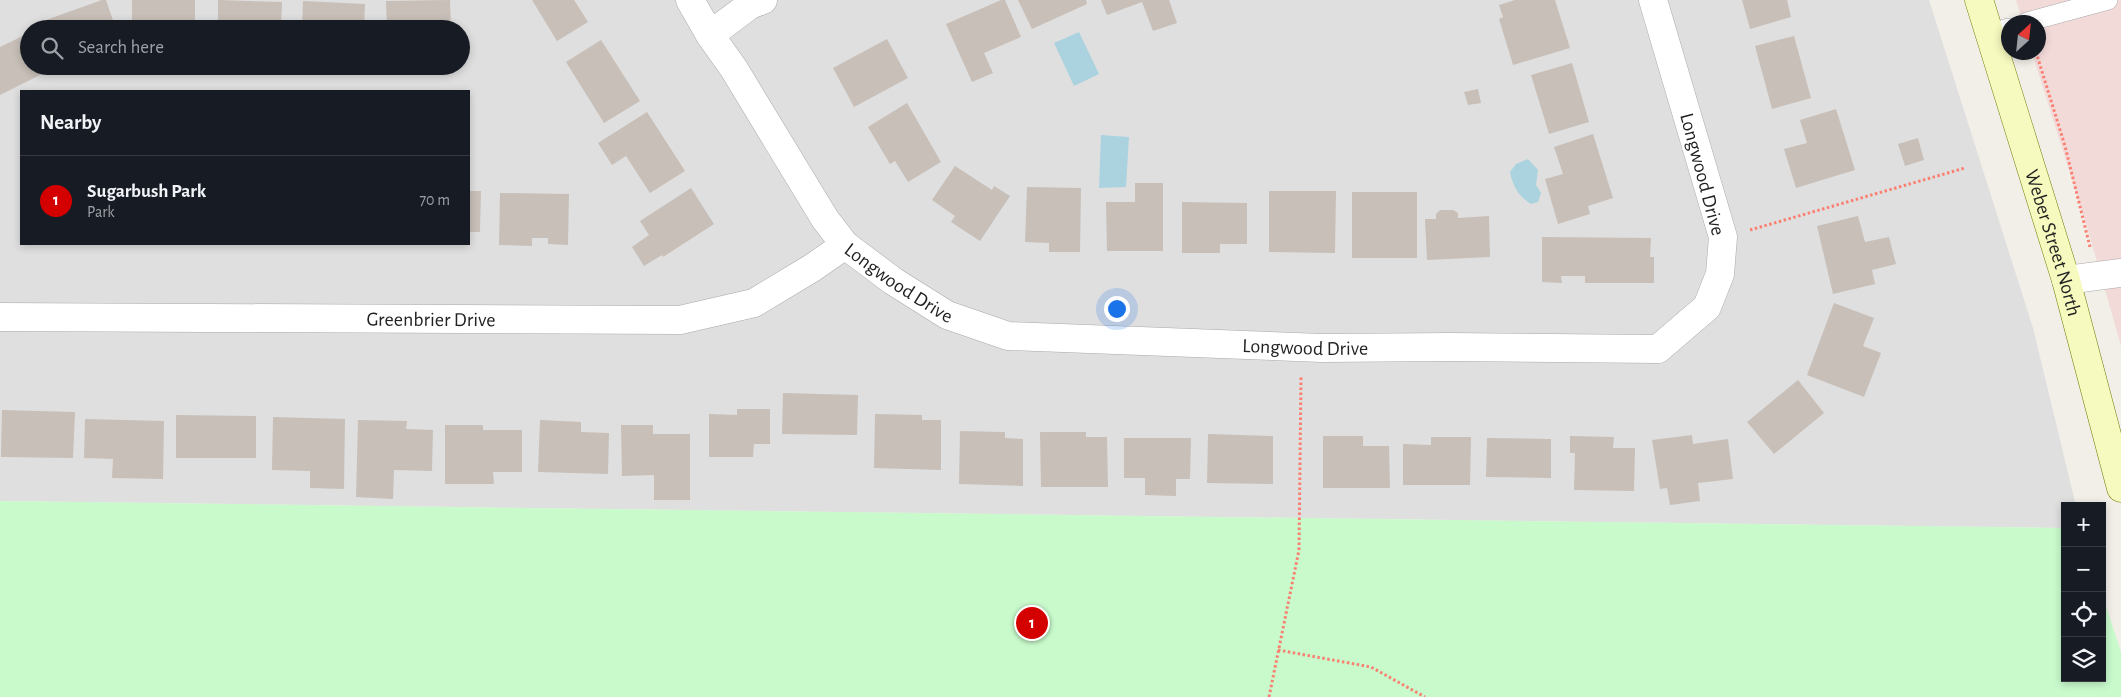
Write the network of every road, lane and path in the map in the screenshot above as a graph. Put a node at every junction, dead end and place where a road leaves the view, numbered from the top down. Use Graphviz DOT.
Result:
graph roads {
  1 [pos="690,0"];
  2 [pos="762,0"];
  3 [pos="1653,0"];
  4 [pos="1979,0"];
  5 [pos="2108,0"];
  6 [pos="2046,17"];
  7 [pos="1999,31"];
  8 [pos="710,36"];
  9 [pos="2038,60"];
  10 [pos="1965,168"];
  11 [pos="2086,234"];
  12 [pos="1723,238"];
  13 [pos="845,245"];
  14 [pos="2121,273"];
  15 [pos="2066,280"];
  16 [pos="0,317"];
  17 [pos="1299,347"];
  18 [pos="2121,488"];
  19 [pos="1278,650"];
  20 [pos="1269,697"];
  21 [pos="1425,697"];
  1 -- 8 [label="street, Longwood Drive"];
  2 -- 8 [label="street"];
  3 -- 12 [label="street, Longwood Drive"];
  4 -- 7 [label="main road, Weber Street North"];
  5 -- 6 [label="lane"];
  7 -- 15 [label="main road, Weber Street North"];
  8 -- 13 [label="street, Longwood Drive"];
  9 -- 11 [label="path"];
  10 -- 12 [label="path"];
  12 -- 17 [label="street, Longwood Drive"];
  13 -- 16 [label="street, Greenbrier Drive"];
  13 -- 17 [label="street, Longwood Drive"];
  14 -- 15 [label="street"];
  15 -- 18 [label="main road, Weber Street North"];
  17 -- 19 [label="path"];
  19 -- 20 [label="path"];
  19 -- 21 [label="path"];
}
